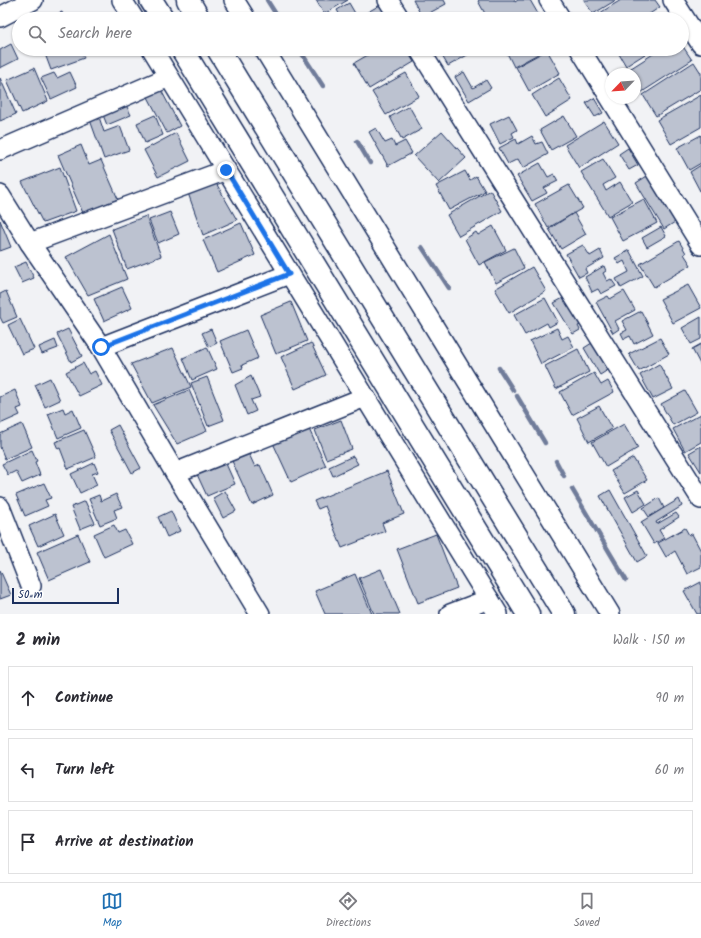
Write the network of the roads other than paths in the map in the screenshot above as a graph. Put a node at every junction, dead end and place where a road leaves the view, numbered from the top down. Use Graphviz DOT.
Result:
graph roads {
  1 [pos="33,0"];
  2 [pos="122,0"];
  3 [pos="152,0"];
  4 [pos="188,0"];
  5 [pos="234,0"];
  6 [pos="388,0"];
  7 [pos="549,0"];
  8 [pos="673,0"];
  9 [pos="130,12"];
  10 [pos="159,12"];
  11 [pos="195,12"];
  12 [pos="242,12"];
  13 [pos="396,12"];
  14 [pos="557,12"];
  15 [pos="681,12"];
  16 [pos="0,17"];
  17 [pos="689,25"];
  18 [pos="701,44"];
  19 [pos="156,56"];
  20 [pos="186,56"];
  21 [pos="222,56"];
  22 [pos="268,56"];
  23 [pos="423,56"];
  24 [pos="584,56"];
  25 [pos="170,77"];
  26 [pos="0,150"];
  27 [pos="226,170"];
  28 [pos="0,195"];
  29 [pos="30,244"];
  30 [pos="701,244"];
  31 [pos="289,274"];
  32 [pos="101,347"];
  33 [pos="365,397"];
  34 [pos="174,473"];
  35 [pos="701,499"];
  36 [pos="0,507"];
  37 [pos="30,586"];
  38 [pos="493,607"];
  39 [pos="260,614"];
  40 [pos="450,614"];
  41 [pos="528,614"];
  42 [pos="564,614"];
  43 [pos="610,614"];
  1 -- 16 [label="street"];
  2 -- 9 [label="street"];
  3 -- 10 [label="main road"];
  4 -- 11 [label="main road"];
  5 -- 12 [label="street"];
  6 -- 13 [label="street"];
  7 -- 14 [label="street"];
  8 -- 15 [label="street"];
  17 -- 18 [label="street"];
  19 -- 25 [label="street"];
  20 -- 41 [label="main road"];
  21 -- 42 [label="main road"];
  22 -- 43 [label="street"];
  23 -- 35 [label="street"];
  24 -- 30 [label="street"];
  25 -- 26 [label="street"];
  25 -- 27 [label="street"];
  27 -- 29 [label="street"];
  27 -- 31 [label="street"];
  28 -- 29 [label="street"];
  29 -- 32 [label="street"];
  31 -- 32 [label="street"];
  31 -- 33 [label="street"];
  32 -- 34 [label="street"];
  33 -- 34 [label="street"];
  33 -- 38 [label="street"];
  34 -- 39 [label="street"];
  36 -- 37 [label="street"];
  38 -- 40 [label="street"];
}
